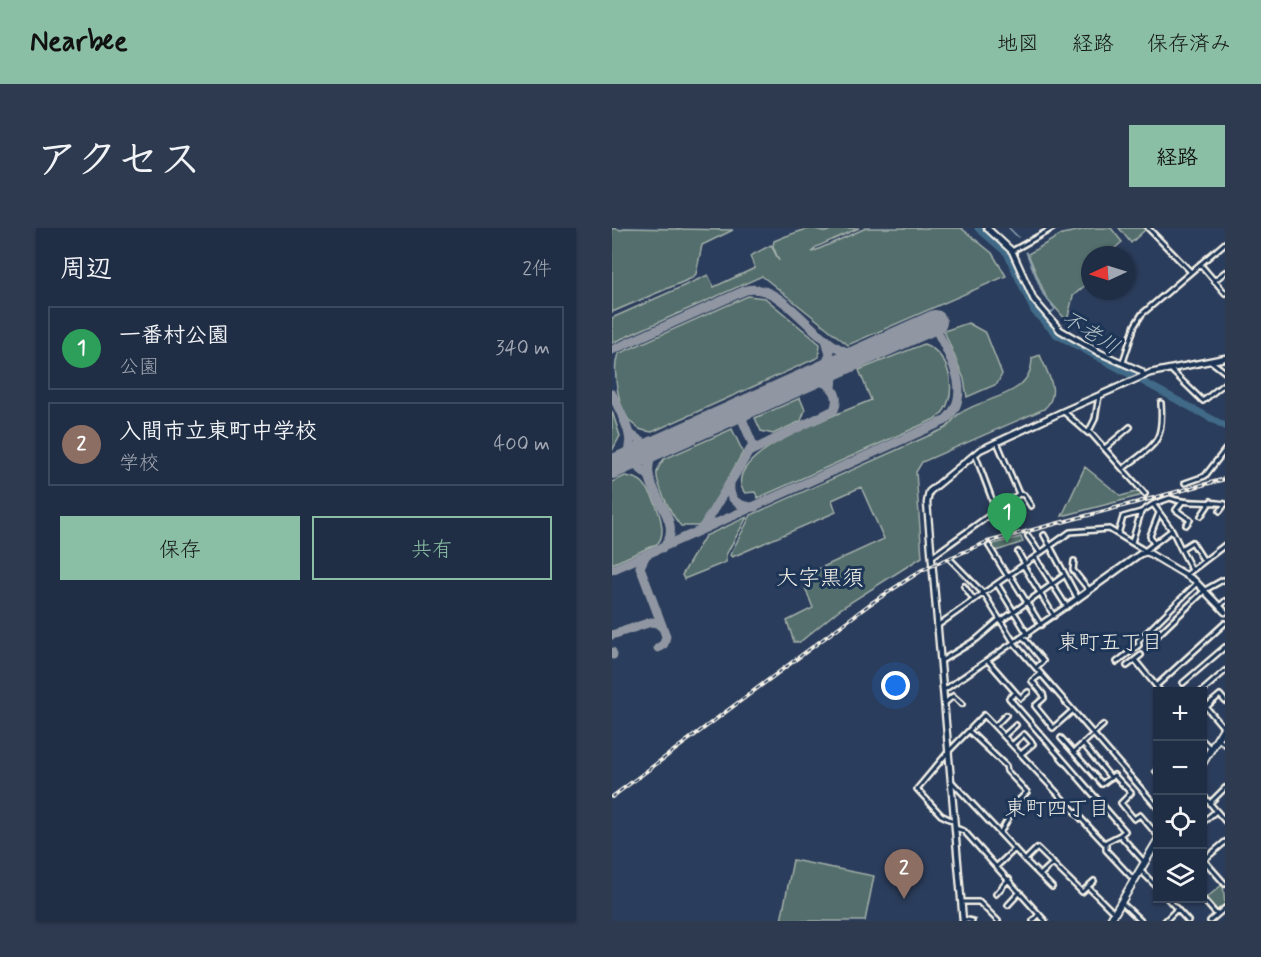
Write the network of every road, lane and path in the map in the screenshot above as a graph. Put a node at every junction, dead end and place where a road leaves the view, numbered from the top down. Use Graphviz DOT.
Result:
graph roads {
  1 [pos="987,228"];
  2 [pos="1053,228"];
  3 [pos="1148,228"];
  4 [pos="1225,243"];
  5 [pos="1012,250"];
  6 [pos="1200,264"];
  7 [pos="1191,272"];
  8 [pos="1225,272"];
  9 [pos="1214,281"];
  10 [pos="1225,293"];
  11 [pos="1225,358"];
  12 [pos="1212,362"];
  13 [pos="1123,364"];
  14 [pos="1170,369"];
  15 [pos="1225,372"];
  16 [pos="1143,376"];
  17 [pos="1225,384"];
  18 [pos="1099,396"];
  19 [pos="1161,403"];
  20 [pos="1064,411"];
  21 [pos="1130,427"];
  22 [pos="1089,431"];
  23 [pos="997,442"];
  24 [pos="1105,448"];
  25 [pos="1225,450"];
  26 [pos="975,454"];
  27 [pos="1124,468"];
  28 [pos="1185,483"];
  29 [pos="1019,494"];
  30 [pos="1145,494"];
  31 [pos="1211,501"];
  32 [pos="1182,502"];
  33 [pos="1153,504"];
  34 [pos="1225,504"];
  35 [pos="1031,506"];
  36 [pos="996,510"];
  37 [pos="1220,511"];
  38 [pos="1141,512"];
  39 [pos="1159,513"];
  40 [pos="1201,516"];
  41 [pos="1186,525"];
  42 [pos="1172,530"];
  43 [pos="1118,534"];
  44 [pos="1044,535"];
  45 [pos="1028,536"];
  46 [pos="1132,542"];
  47 [pos="1154,544"];
  48 [pos="1225,545"];
  49 [pos="989,546"];
  50 [pos="1050,546"];
  51 [pos="1181,549"];
  52 [pos="1146,551"];
  53 [pos="1018,552"];
  54 [pos="1040,553"];
  55 [pos="932,557"];
  56 [pos="1035,557"];
  57 [pos="951,560"];
  58 [pos="1074,561"];
  59 [pos="1204,561"];
  60 [pos="1024,565"];
  61 [pos="1192,570"];
  62 [pos="1074,571"];
  63 [pos="1186,574"];
  64 [pos="1009,576"];
  65 [pos="1066,576"];
  66 [pos="1223,580"];
  67 [pos="1197,583"];
  68 [pos="998,584"];
  69 [pos="1052,584"];
  70 [pos="964,586"];
  71 [pos="1089,590"];
  72 [pos="1205,590"];
  73 [pos="1040,592"];
  74 [pos="984,594"];
  75 [pos="1078,598"];
  76 [pos="974,600"];
  77 [pos="1225,601"];
  78 [pos="1027,602"];
  79 [pos="1068,606"];
  80 [pos="1220,606"];
  81 [pos="1014,611"];
  82 [pos="1225,611"];
  83 [pos="1054,616"];
  84 [pos="1000,620"];
  85 [pos="1225,622"];
  86 [pos="1041,625"];
  87 [pos="937,626"];
  88 [pos="1152,628"];
  89 [pos="1028,635"];
  90 [pos="1023,638"];
  91 [pos="1015,644"];
  92 [pos="1225,647"];
  93 [pos="1141,655"];
  94 [pos="1135,660"];
  95 [pos="988,661"];
  96 [pos="940,662"];
  97 [pos="1117,662"];
  98 [pos="1127,666"];
  99 [pos="1036,668"];
  100 [pos="1225,671"];
  101 [pos="1041,674"];
  102 [pos="1183,683"];
  103 [pos="1156,686"];
  104 [pos="1207,687"];
  105 [pos="943,691"];
  106 [pos="1028,692"];
  107 [pos="1016,693"];
  108 [pos="1225,702"];
  109 [pos="944,704"];
  110 [pos="962,704"];
  111 [pos="1072,711"];
  112 [pos="1006,715"];
  113 [pos="996,725"];
  114 [pos="1016,725"];
  115 [pos="1103,725"];
  116 [pos="1224,727"];
  117 [pos="969,731"];
  118 [pos="1093,734"];
  119 [pos="1005,735"];
  120 [pos="1061,738"];
  121 [pos="1218,739"];
  122 [pos="1204,741"];
  123 [pos="1013,744"];
  124 [pos="1083,744"];
  125 [pos="1225,744"];
  126 [pos="1211,749"];
  127 [pos="948,751"];
  128 [pos="1074,752"];
  129 [pos="1021,754"];
  130 [pos="1207,756"];
  131 [pos="1110,778"];
  132 [pos="951,781"];
  133 [pos="1138,786"];
  134 [pos="1225,789"];
  135 [pos="1130,792"];
  136 [pos="1204,795"];
  137 [pos="1153,802"];
  138 [pos="1210,802"];
  139 [pos="1216,811"];
  140 [pos="1207,819"];
  141 [pos="1225,821"];
  142 [pos="955,825"];
  143 [pos="1153,832"];
  144 [pos="1000,833"];
  145 [pos="1120,835"];
  146 [pos="1225,842"];
  147 [pos="1106,843"];
  148 [pos="1153,847"];
  149 [pos="1015,849"];
  150 [pos="1207,856"];
  151 [pos="1025,860"];
  152 [pos="1144,862"];
  153 [pos="1053,863"];
  154 [pos="1207,864"];
  155 [pos="997,866"];
  156 [pos="1140,869"];
  157 [pos="1040,875"];
  158 [pos="1009,879"];
  159 [pos="1134,879"];
  160 [pos="1094,880"];
  161 [pos="1153,883"];
  162 [pos="1225,884"];
  163 [pos="1052,887"];
  164 [pos="1088,887"];
  165 [pos="1020,892"];
  166 [pos="996,894"];
  167 [pos="961,902"];
  168 [pos="1121,902"];
  169 [pos="1172,903"];
  170 [pos="1207,903"];
  171 [pos="1008,905"];
  172 [pos="1177,909"];
  173 [pos="1225,910"];
  174 [pos="1040,914"];
  175 [pos="1114,914"];
  176 [pos="1217,915"];
  177 [pos="963,920"];
  178 [pos="972,921"];
  179 [pos="998,921"];
  180 [pos="1033,921"];
  181 [pos="1045,921"];
  182 [pos="1110,921"];
  183 [pos="1141,921"];
  184 [pos="1165,921"];
  185 [pos="1188,921"];
  186 [pos="1210,921"];
  1 -- 5 [label="street"];
  2 -- 5 [label="street"];
  3 -- 7 [label="street"];
  4 -- 6 [label="street"];
  5 -- 13 [label="street"];
  6 -- 7 [label="street"];
  6 -- 9 [label="street"];
  7 -- 13 [label="street"];
  8 -- 9 [label="street"];
  9 -- 10 [label="street"];
  11 -- 12 [label="street"];
  12 -- 14 [label="street"];
  12 -- 15 [label="street"];
  13 -- 16 [label="street"];
  14 -- 16 [label="street"];
  14 -- 17 [label="street"];
  16 -- 18 [label="street"];
  18 -- 20 [label="street"];
  18 -- 22 [label="street"];
  19 -- 27 [label="street"];
  20 -- 22 [label="street"];
  20 -- 23 [label="street"];
  21 -- 24 [label="street"];
  22 -- 24 [label="street"];
  23 -- 26 [label="street"];
  23 -- 29 [label="street"];
  24 -- 27 [label="street"];
  25 -- 28 [label="street"];
  26 -- 36 [label="street"];
  26 -- 55 [label="street"];
  27 -- 30 [label="street"];
  29 -- 35 [label="street"];
  29 -- 36 [label="street"];
  31 -- 32 [label="street"];
  31 -- 34 [label="street"];
  31 -- 40 [label="street"];
  32 -- 33 [label="street"];
  32 -- 41 [label="street"];
  33 -- 38 [label="street"];
  33 -- 39 [label="street"];
  34 -- 37 [label="street"];
  36 -- 55 [label="street"];
  38 -- 43 [label="street"];
  38 -- 46 [label="street"];
  39 -- 42 [label="street"];
  39 -- 47 [label="street"];
  42 -- 47 [label="street"];
  42 -- 51 [label="street"];
  43 -- 46 [label="street"];
  43 -- 50 [label="street"];
  44 -- 50 [label="street"];
  45 -- 54 [label="street"];
  46 -- 52 [label="street"];
  47 -- 52 [label="street"];
  48 -- 59 [label="street"];
  49 -- 64 [label="street"];
  50 -- 54 [label="street"];
  50 -- 65 [label="street"];
  51 -- 59 [label="street"];
  51 -- 61 [label="street"];
  52 -- 63 [label="street"];
  52 -- 71 [label="street"];
  53 -- 60 [label="street"];
  54 -- 56 [label="street"];
  55 -- 87 [label="street"];
  56 -- 60 [label="street"];
  56 -- 69 [label="street"];
  57 -- 74 [label="street"];
  58 -- 62 [label="street"];
  59 -- 61 [label="street"];
  60 -- 64 [label="street"];
  60 -- 73 [label="street"];
  61 -- 63 [label="street"];
  62 -- 65 [label="street"];
  62 -- 71 [label="street"];
  63 -- 67 [label="street"];
  64 -- 68 [label="street"];
  64 -- 78 [label="street"];
  65 -- 69 [label="street"];
  65 -- 75 [label="street"];
  66 -- 72 [label="street"];
  67 -- 72 [label="street"];
  67 -- 88 [label="street"];
  68 -- 74 [label="street"];
  68 -- 81 [label="street"];
  69 -- 73 [label="street"];
  69 -- 79 [label="street"];
  70 -- 76 [label="street"];
  71 -- 75 [label="street"];
  72 -- 80 [label="street"];
  72 -- 88 [label="street"];
  73 -- 78 [label="street"];
  73 -- 83 [label="street"];
  74 -- 76 [label="street"];
  74 -- 84 [label="street"];
  75 -- 79 [label="street"];
  76 -- 87 [label="street"];
  77 -- 80 [label="street"];
  78 -- 81 [label="street"];
  78 -- 86 [label="street"];
  79 -- 83 [label="street"];
  80 -- 82 [label="street"];
  81 -- 84 [label="street"];
  81 -- 89 [label="street"];
  83 -- 86 [label="street"];
  84 -- 91 [label="street"];
  84 -- 96 [label="street"];
  85 -- 103 [label="street"];
  86 -- 89 [label="street"];
  87 -- 96 [label="street"];
  88 -- 97 [label="street"];
  89 -- 90 [label="street"];
  90 -- 91 [label="street"];
  90 -- 99 [label="street"];
  91 -- 95 [label="street"];
  91 -- 99 [label="street"];
  92 -- 102 [label="street"];
  93 -- 94 [label="street"];
  94 -- 98 [label="street"];
  94 -- 103 [label="street"];
  95 -- 105 [label="street"];
  95 -- 107 [label="street"];
  96 -- 105 [label="street"];
  99 -- 101 [label="street"];
  100 -- 104 [label="street"];
  101 -- 111 [label="street"];
  101 -- 111 [label="street"];
  105 -- 109 [label="street"];
  106 -- 107 [label="street"];
  107 -- 145 [label="street"];
  108 -- 116 [label="street"];
  109 -- 110 [label="street"];
  109 -- 127 [label="street"];
  111 -- 118 [label="street"];
  112 -- 113 [label="street"];
  113 -- 117 [label="street"];
  113 -- 119 [label="street"];
  114 -- 119 [label="street"];
  115 -- 118 [label="street"];
  116 -- 121 [label="highway"];
  117 -- 127 [label="street"];
  117 -- 144 [label="street"];
  118 -- 124 [label="street"];
  118 -- 133 [label="street"];
  119 -- 123 [label="street"];
  120 -- 128 [label="street"];
  121 -- 125 [label="street"];
  121 -- 126 [label="highway"];
  122 -- 126 [label="street"];
  123 -- 129 [label="street"];
  123 -- 129 [label="street"];
  124 -- 128 [label="street"];
  124 -- 131 [label="street"];
  126 -- 130 [label="highway"];
  127 -- 132 [label="street"];
  127 -- 142 [label="street"];
  128 -- 131 [label="street"];
  129 -- 147 [label="street"];
  131 -- 135 [label="street"];
  132 -- 142 [label="street"];
  132 -- 144 [label="street"];
  133 -- 135 [label="street"];
  133 -- 137 [label="street"];
  134 -- 138 [label="street"];
  135 -- 143 [label="street"];
  136 -- 138 [label="street"];
  138 -- 139 [label="street"];
  139 -- 140 [label="street"];
  139 -- 141 [label="street"];
  142 -- 155 [label="street"];
  142 -- 167 [label="street"];
  144 -- 149 [label="street"];
  145 -- 147 [label="street"];
  145 -- 152 [label="street"];
  146 -- 150 [label="street"];
  147 -- 159 [label="street"];
  148 -- 152 [label="highway"];
  149 -- 151 [label="street"];
  149 -- 155 [label="street"];
  151 -- 153 [label="street"];
  151 -- 157 [label="street"];
  152 -- 156 [label="highway"];
  153 -- 157 [label="street"];
  153 -- 164 [label="street"];
  154 -- 162 [label="street"];
  155 -- 158 [label="street"];
  156 -- 159 [label="highway"];
  156 -- 161 [label="street"];
  157 -- 163 [label="street"];
  158 -- 165 [label="street"];
  158 -- 166 [label="street"];
  159 -- 168 [label="highway"];
  160 -- 164 [label="street"];
  164 -- 175 [label="street"];
  165 -- 171 [label="street"];
  165 -- 174 [label="street"];
  167 -- 177 [label="street"];
  167 -- 179 [label="street"];
  168 -- 175 [label="highway"];
  168 -- 183 [label="street"];
  169 -- 172 [label="street"];
  170 -- 176 [label="street"];
  172 -- 184 [label="street"];
  172 -- 185 [label="street"];
  173 -- 176 [label="street"];
  174 -- 180 [label="street"];
  174 -- 181 [label="street"];
  175 -- 182 [label="highway"];
  176 -- 186 [label="street"];
  177 -- 178 [label="street"];
}
